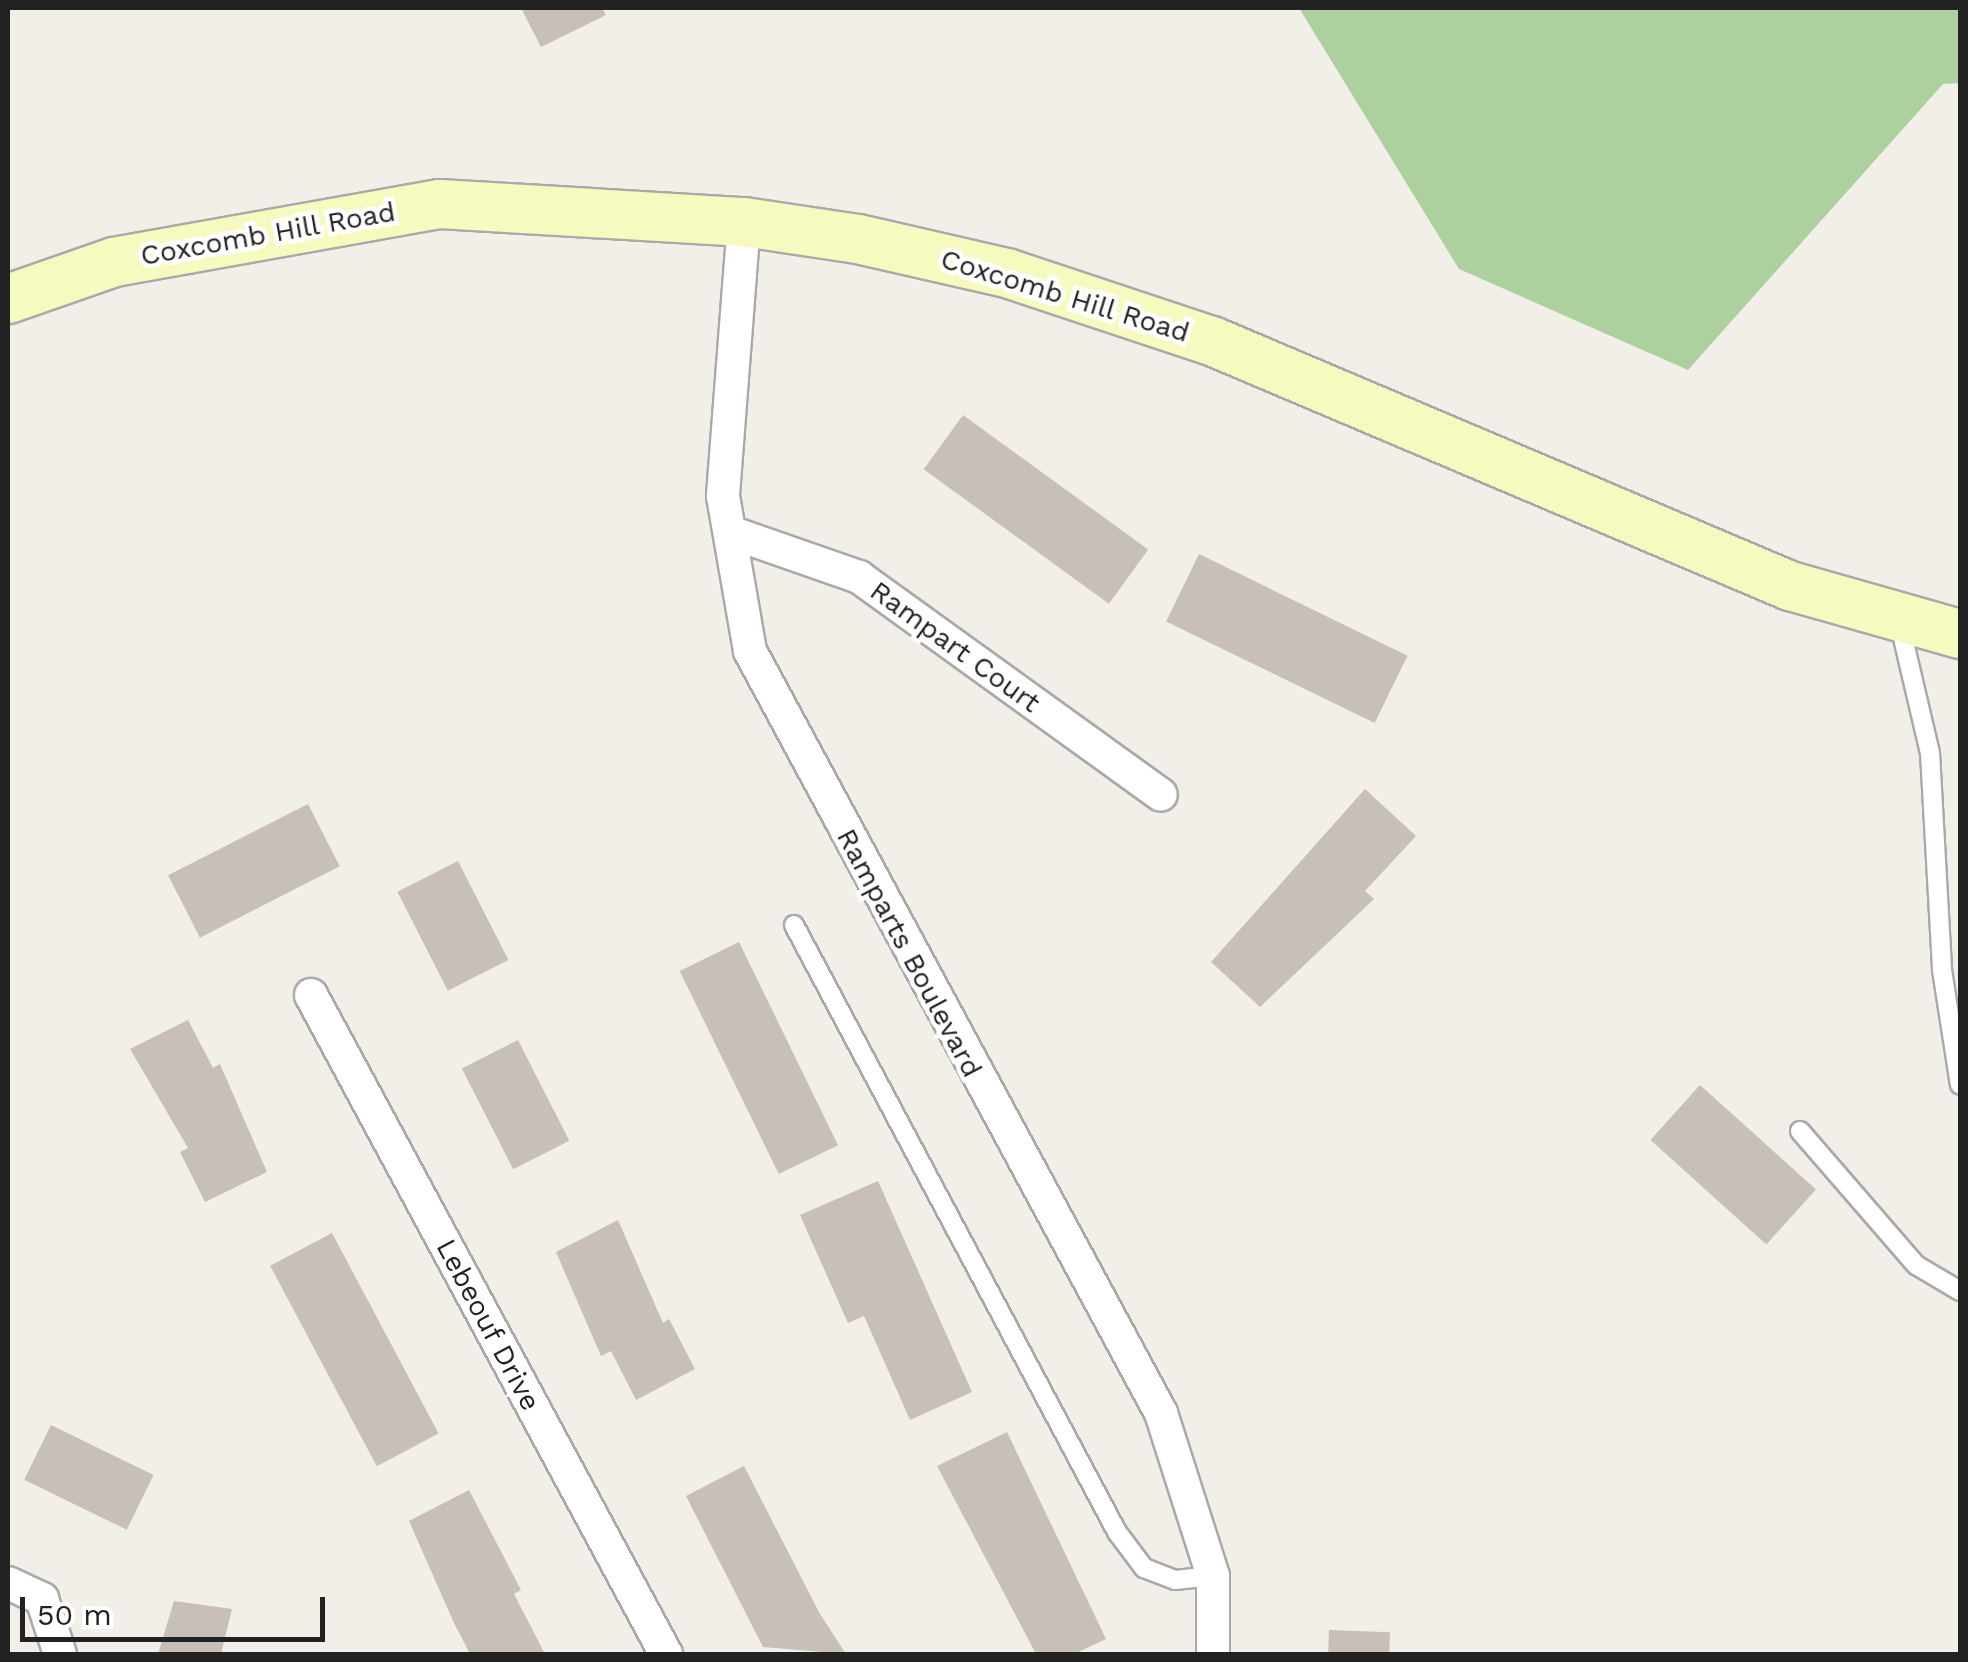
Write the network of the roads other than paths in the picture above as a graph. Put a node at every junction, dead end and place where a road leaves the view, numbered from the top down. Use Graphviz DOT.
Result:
graph roads {
  1 [pos="744,222"];
  2 [pos="8,300"];
  3 [pos="730,532"];
  4 [pos="1899,621"];
  5 [pos="1960,634"];
  6 [pos="1162,795"];
  7 [pos="794,925"];
  8 [pos="311,996"];
  9 [pos="1955,1025"];
  10 [pos="1960,1085"];
  11 [pos="1800,1131"];
  12 [pos="1960,1291"];
  13 [pos="1212,1576"];
  14 [pos="8,1583"];
  15 [pos="60,1654"];
  16 [pos="666,1654"];
  17 [pos="1212,1654"];
  1 -- 2 [label="main road, Coxcomb Hill Road"];
  1 -- 3 [label="street, Ramparts Boulevard"];
  1 -- 4 [label="main road, Coxcomb Hill Road"];
  3 -- 6 [label="street, Rampart Court"];
  3 -- 13 [label="street, Ramparts Boulevard"];
  4 -- 5 [label="main road, Coxcomb Hill Road"];
  4 -- 9 [label="lane"];
  7 -- 13 [label="lane"];
  8 -- 16 [label="street, Lebeouf Drive"];
  9 -- 10 [label="lane"];
  11 -- 12 [label="lane"];
  13 -- 17 [label="street, Ramparts Boulevard"];
  14 -- 15 [label="street"];
}
